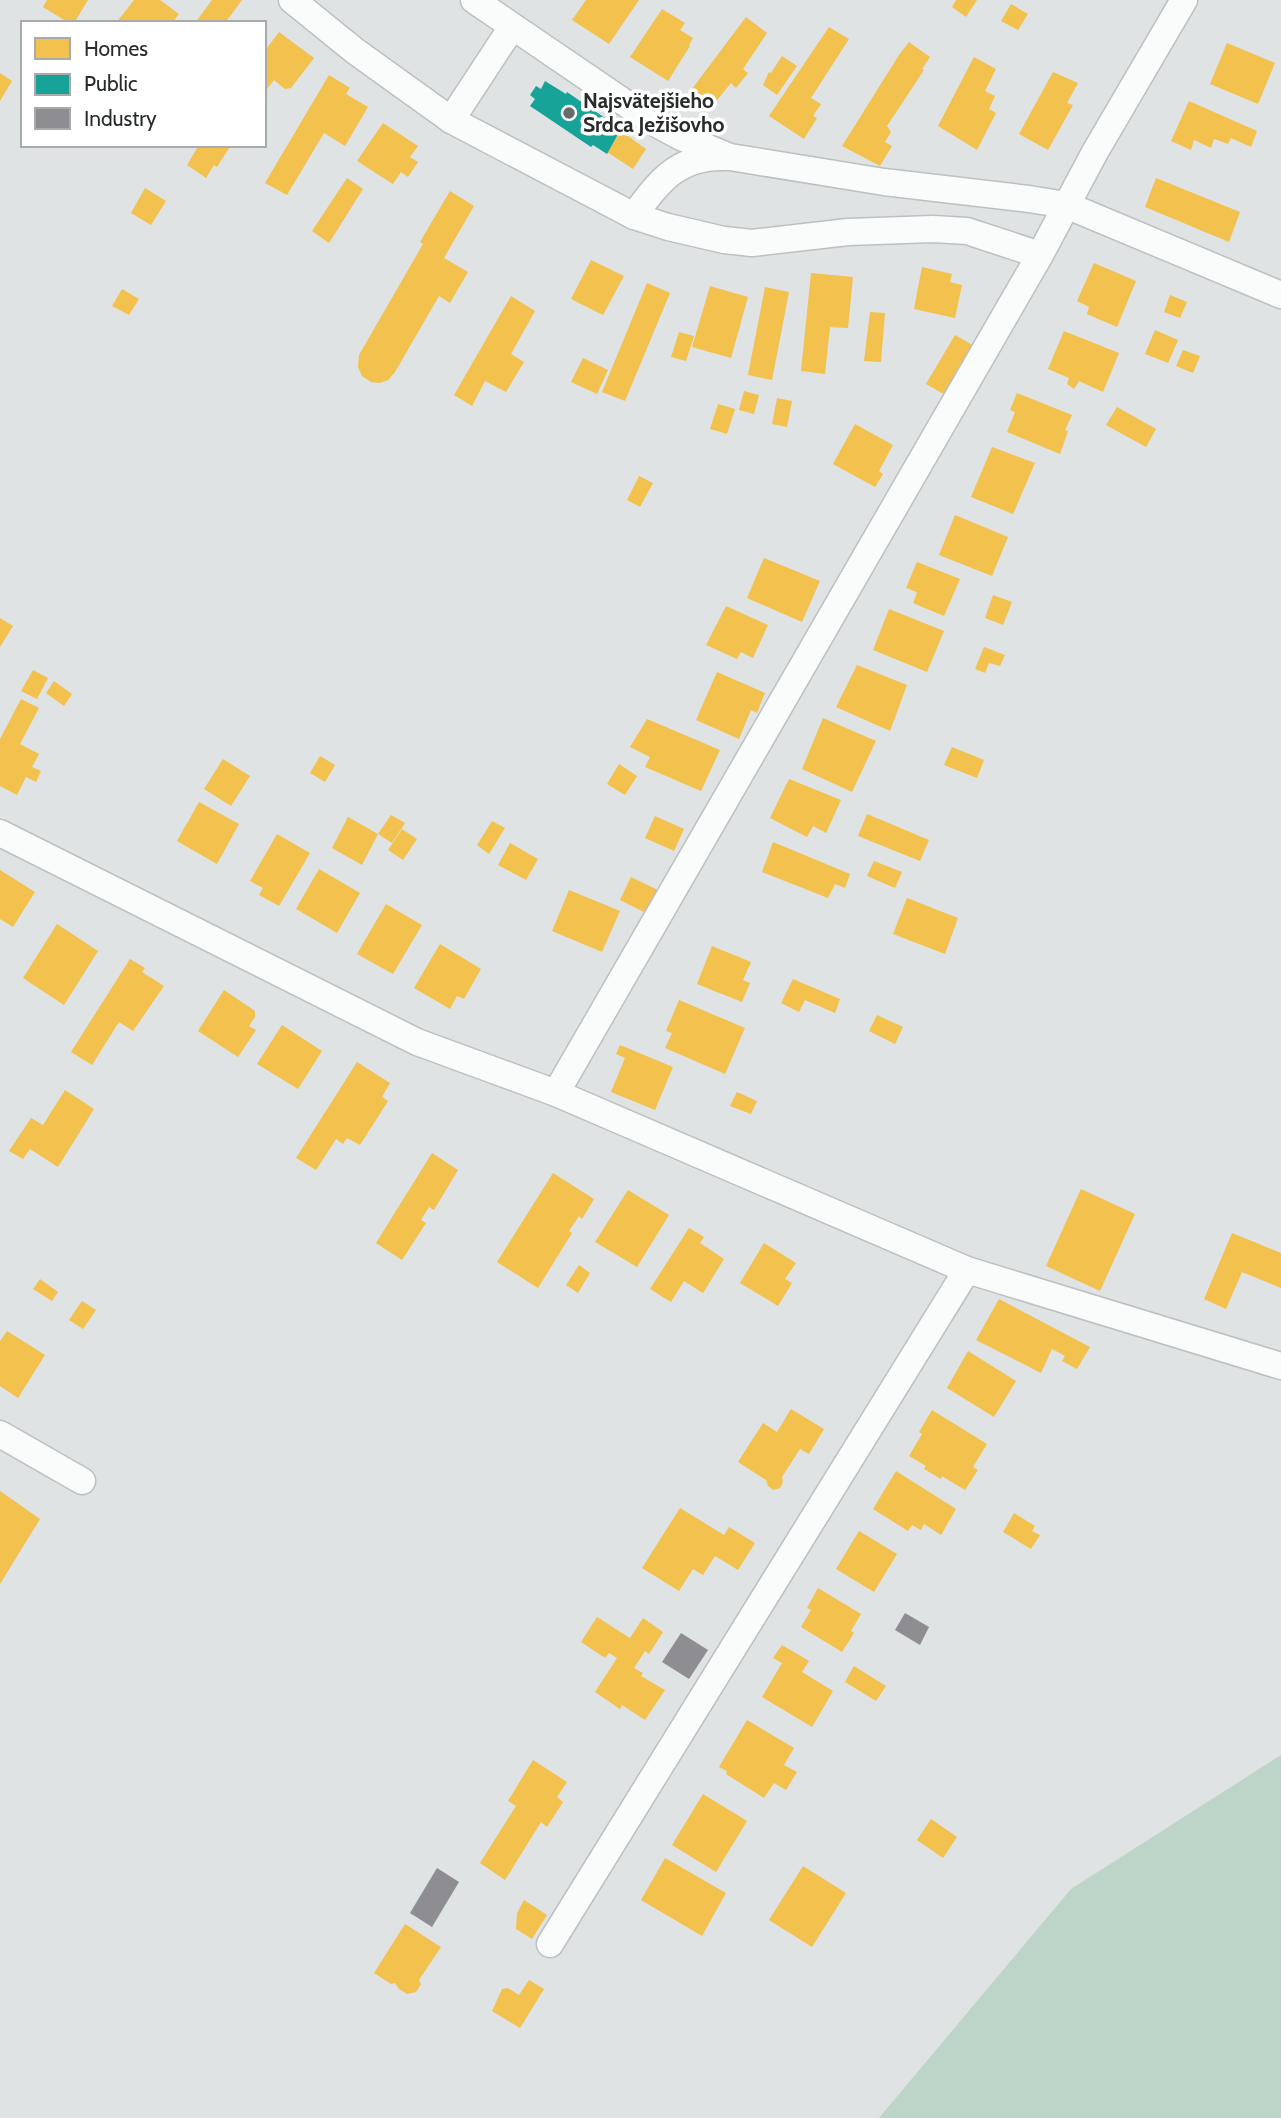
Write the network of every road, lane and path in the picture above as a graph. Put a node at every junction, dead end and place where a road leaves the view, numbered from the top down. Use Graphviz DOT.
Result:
graph roads {
  1 [pos="292,0"];
  2 [pos="474,0"];
  3 [pos="1184,0"];
  4 [pos="512,27"];
  5 [pos="450,120"];
  6 [pos="730,157"];
  7 [pos="1066,205"];
  8 [pos="634,216"];
  9 [pos="1040,255"];
  10 [pos="1281,295"];
  11 [pos="0,833"];
  12 [pos="556,1093"];
  13 [pos="967,1270"];
  14 [pos="1281,1366"];
  15 [pos="0,1434"];
  16 [pos="82,1481"];
  17 [pos="550,1944"];
  1 -- 5 [label="street"];
  2 -- 4 [label="street"];
  3 -- 7 [label="street"];
  4 -- 5 [label="street"];
  4 -- 6 [label="street"];
  5 -- 8 [label="street"];
  6 -- 7 [label="street"];
  6 -- 8 [label="street"];
  7 -- 9 [label="street"];
  7 -- 10 [label="street"];
  8 -- 9 [label="street"];
  9 -- 12 [label="street"];
  11 -- 12 [label="street"];
  12 -- 13 [label="street"];
  13 -- 14 [label="street"];
  13 -- 17 [label="street"];
  15 -- 16 [label="street"];
}
